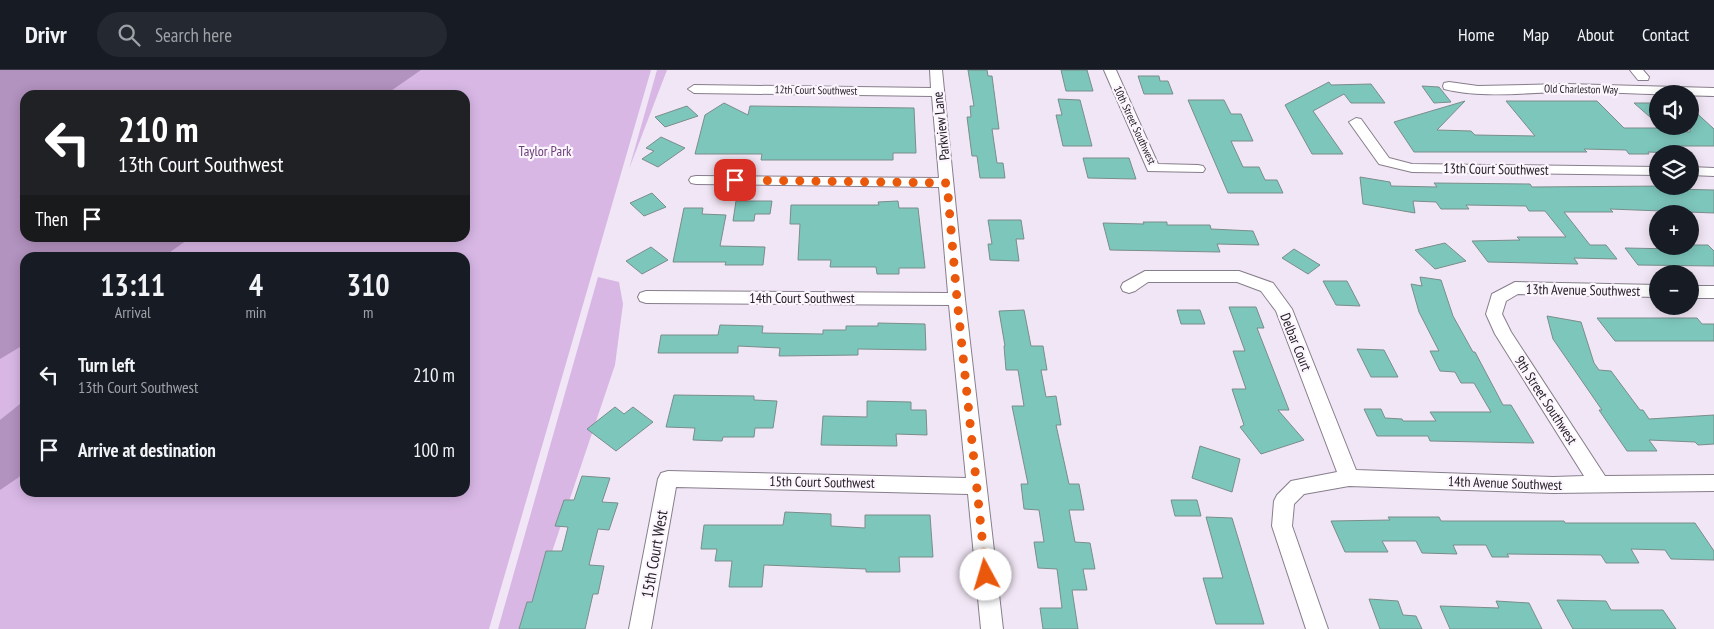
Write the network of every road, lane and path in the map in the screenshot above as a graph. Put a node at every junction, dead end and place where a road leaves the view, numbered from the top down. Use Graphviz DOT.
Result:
graph roads {
  1 [pos="936,70"];
  2 [pos="1110,70"];
  3 [pos="1449,86"];
  4 [pos="694,89"];
  5 [pos="938,92"];
  6 [pos="1714,92"];
  7 [pos="1356,122"];
  8 [pos="1198,169"];
  9 [pos="1649,171"];
  10 [pos="1699,171"];
  11 [pos="1714,172"];
  12 [pos="696,180"];
  13 [pos="947,183"];
  14 [pos="1128,287"];
  15 [pos="1649,291"];
  16 [pos="1699,292"];
  17 [pos="1714,292"];
  18 [pos="646,297"];
  19 [pos="957,299"];
  20 [pos="1494,314"];
  21 [pos="1348,478"];
  22 [pos="668,479"];
  23 [pos="1714,483"];
  24 [pos="1600,485"];
  25 [pos="976,486"];
  26 [pos="640,629"];
  27 [pos="992,629"];
  28 [pos="1317,629"];
  1 -- 5 [label="street, Parkview Lane"];
  2 -- 8 [label="street, 10th Street Southwest"];
  3 -- 6 [label="street, Old Charleston Way"];
  4 -- 5 [label="street, 12th Court Southwest"];
  5 -- 13 [label="street, Parkview Lane"];
  7 -- 9 [label="street, 13th Court Southwest"];
  10 -- 11 [label="street"];
  12 -- 13 [label="street"];
  13 -- 19 [label="street, Parkview Lane"];
  14 -- 21 [label="street, Delbar Court"];
  15 -- 20 [label="street, 13th Avenue Southwest"];
  16 -- 17 [label="street"];
  18 -- 19 [label="street, 14th Court Southwest"];
  19 -- 25 [label="street, Parkview Lane"];
  20 -- 24 [label="street, 9th Street Southwest"];
  21 -- 24 [label="street, 14th Avenue Southwest"];
  21 -- 28 [label="street, 14th Avenue Southwest"];
  22 -- 25 [label="street, 15th Court Southwest"];
  22 -- 26 [label="street, 15th Court West"];
  23 -- 24 [label="street, 14th Avenue Southwest"];
  25 -- 27 [label="street, Parkview Lane"];
}
